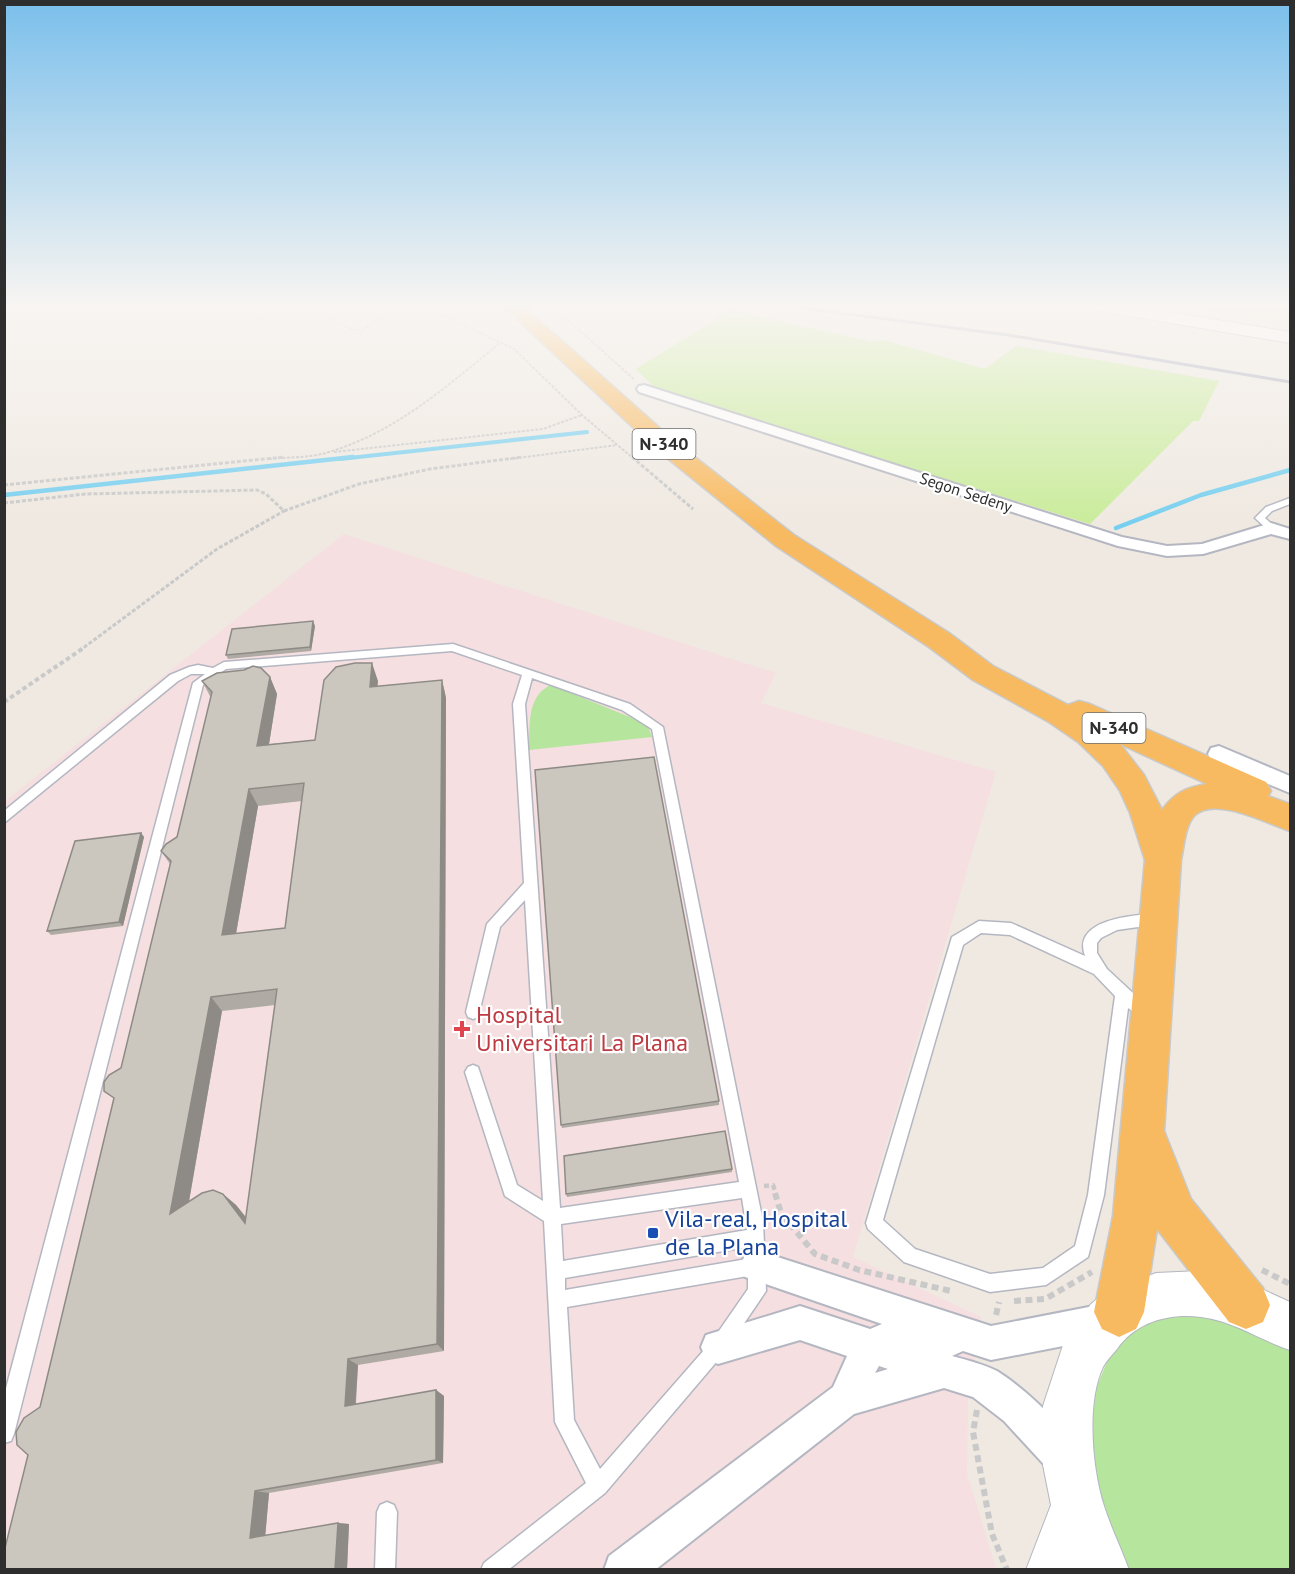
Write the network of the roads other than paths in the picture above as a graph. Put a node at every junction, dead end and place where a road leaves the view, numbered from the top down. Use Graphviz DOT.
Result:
graph roads {
  1 [pos="590,378"];
  2 [pos="644,389"];
  3 [pos="1290,501"];
  4 [pos="1271,528"];
  5 [pos="1290,534"];
  6 [pos="941,642"];
  7 [pos="214,673"];
  8 [pos="528,673"];
  9 [pos="1219,754"];
  10 [pos="1290,785"];
  11 [pos="1290,805"];
  12 [pos="4,818"];
  13 [pos="1290,818"];
  14 [pos="1163,860"];
  15 [pos="531,884"];
  16 [pos="1158,920"];
  17 [pos="1098,969"];
  18 [pos="1123,992"];
  19 [pos="473,1012"];
  20 [pos="1150,1019"];
  21 [pos="473,1072"];
  22 [pos="1141,1127"];
  23 [pos="748,1189"];
  24 [pos="552,1217"];
  25 [pos="756,1251"];
  26 [pos="555,1271"];
  27 [pos="557,1300"];
  28 [pos="1114,1316"];
  29 [pos="1278,1320"];
  30 [pos="991,1343"];
  31 [pos="870,1346"];
  32 [pos="718,1347"];
  33 [pos="945,1371"];
  34 [pos="845,1399"];
  35 [pos="4,1434"];
  36 [pos="1073,1485"];
  37 [pos="598,1486"];
  38 [pos="387,1512"];
  39 [pos="385,1569"];
  40 [pos="491,1569"];
  41 [pos="623,1569"];
  42 [pos="1053,1569"];
  43 [pos="1102,1569"];
  1 -- 6 [label="highway, N-340"];
  2 -- 4 [label="street, Segon Sedeny"];
  3 -- 4 [label="lane"];
  4 -- 5 [label="street"];
  6 -- 11 [label="highway, N-340"];
  6 -- 14 [label="highway"];
  7 -- 8 [label="lane"];
  7 -- 12 [label="lane"];
  7 -- 35 [label="lane"];
  8 -- 15 [label="lane"];
  8 -- 23 [label="lane"];
  9 -- 10 [label="street"];
  13 -- 14 [label="highway"];
  14 -- 16 [label="highway"];
  15 -- 19 [label="lane"];
  15 -- 24 [label="lane"];
  16 -- 17 [label="lane"];
  16 -- 20 [label="highway"];
  17 -- 18 [label="lane"];
  17 -- 18 [label="lane"];
  18 -- 20 [label="lane"];
  20 -- 22 [label="highway"];
  21 -- 24 [label="lane"];
  22 -- 28 [label="highway"];
  22 -- 29 [label="highway"];
  23 -- 24 [label="lane"];
  23 -- 25 [label="lane"];
  24 -- 26 [label="lane"];
  25 -- 26 [label="lane"];
  25 -- 27 [label="lane"];
  25 -- 30 [label="street"];
  25 -- 32 [label="lane"];
  26 -- 27 [label="lane"];
  27 -- 37 [label="lane"];
  28 -- 29 [label="main road"];
  28 -- 30 [label="street"];
  28 -- 36 [label="main road"];
  30 -- 31 [label="street"];
  31 -- 32 [label="street"];
  31 -- 33 [label="street"];
  31 -- 34 [label="street"];
  32 -- 37 [label="lane"];
  33 -- 34 [label="street"];
  33 -- 36 [label="street"];
  34 -- 41 [label="street"];
  36 -- 42 [label="main road"];
  36 -- 43 [label="main road"];
  37 -- 40 [label="lane"];
  38 -- 39 [label="lane"];
}
